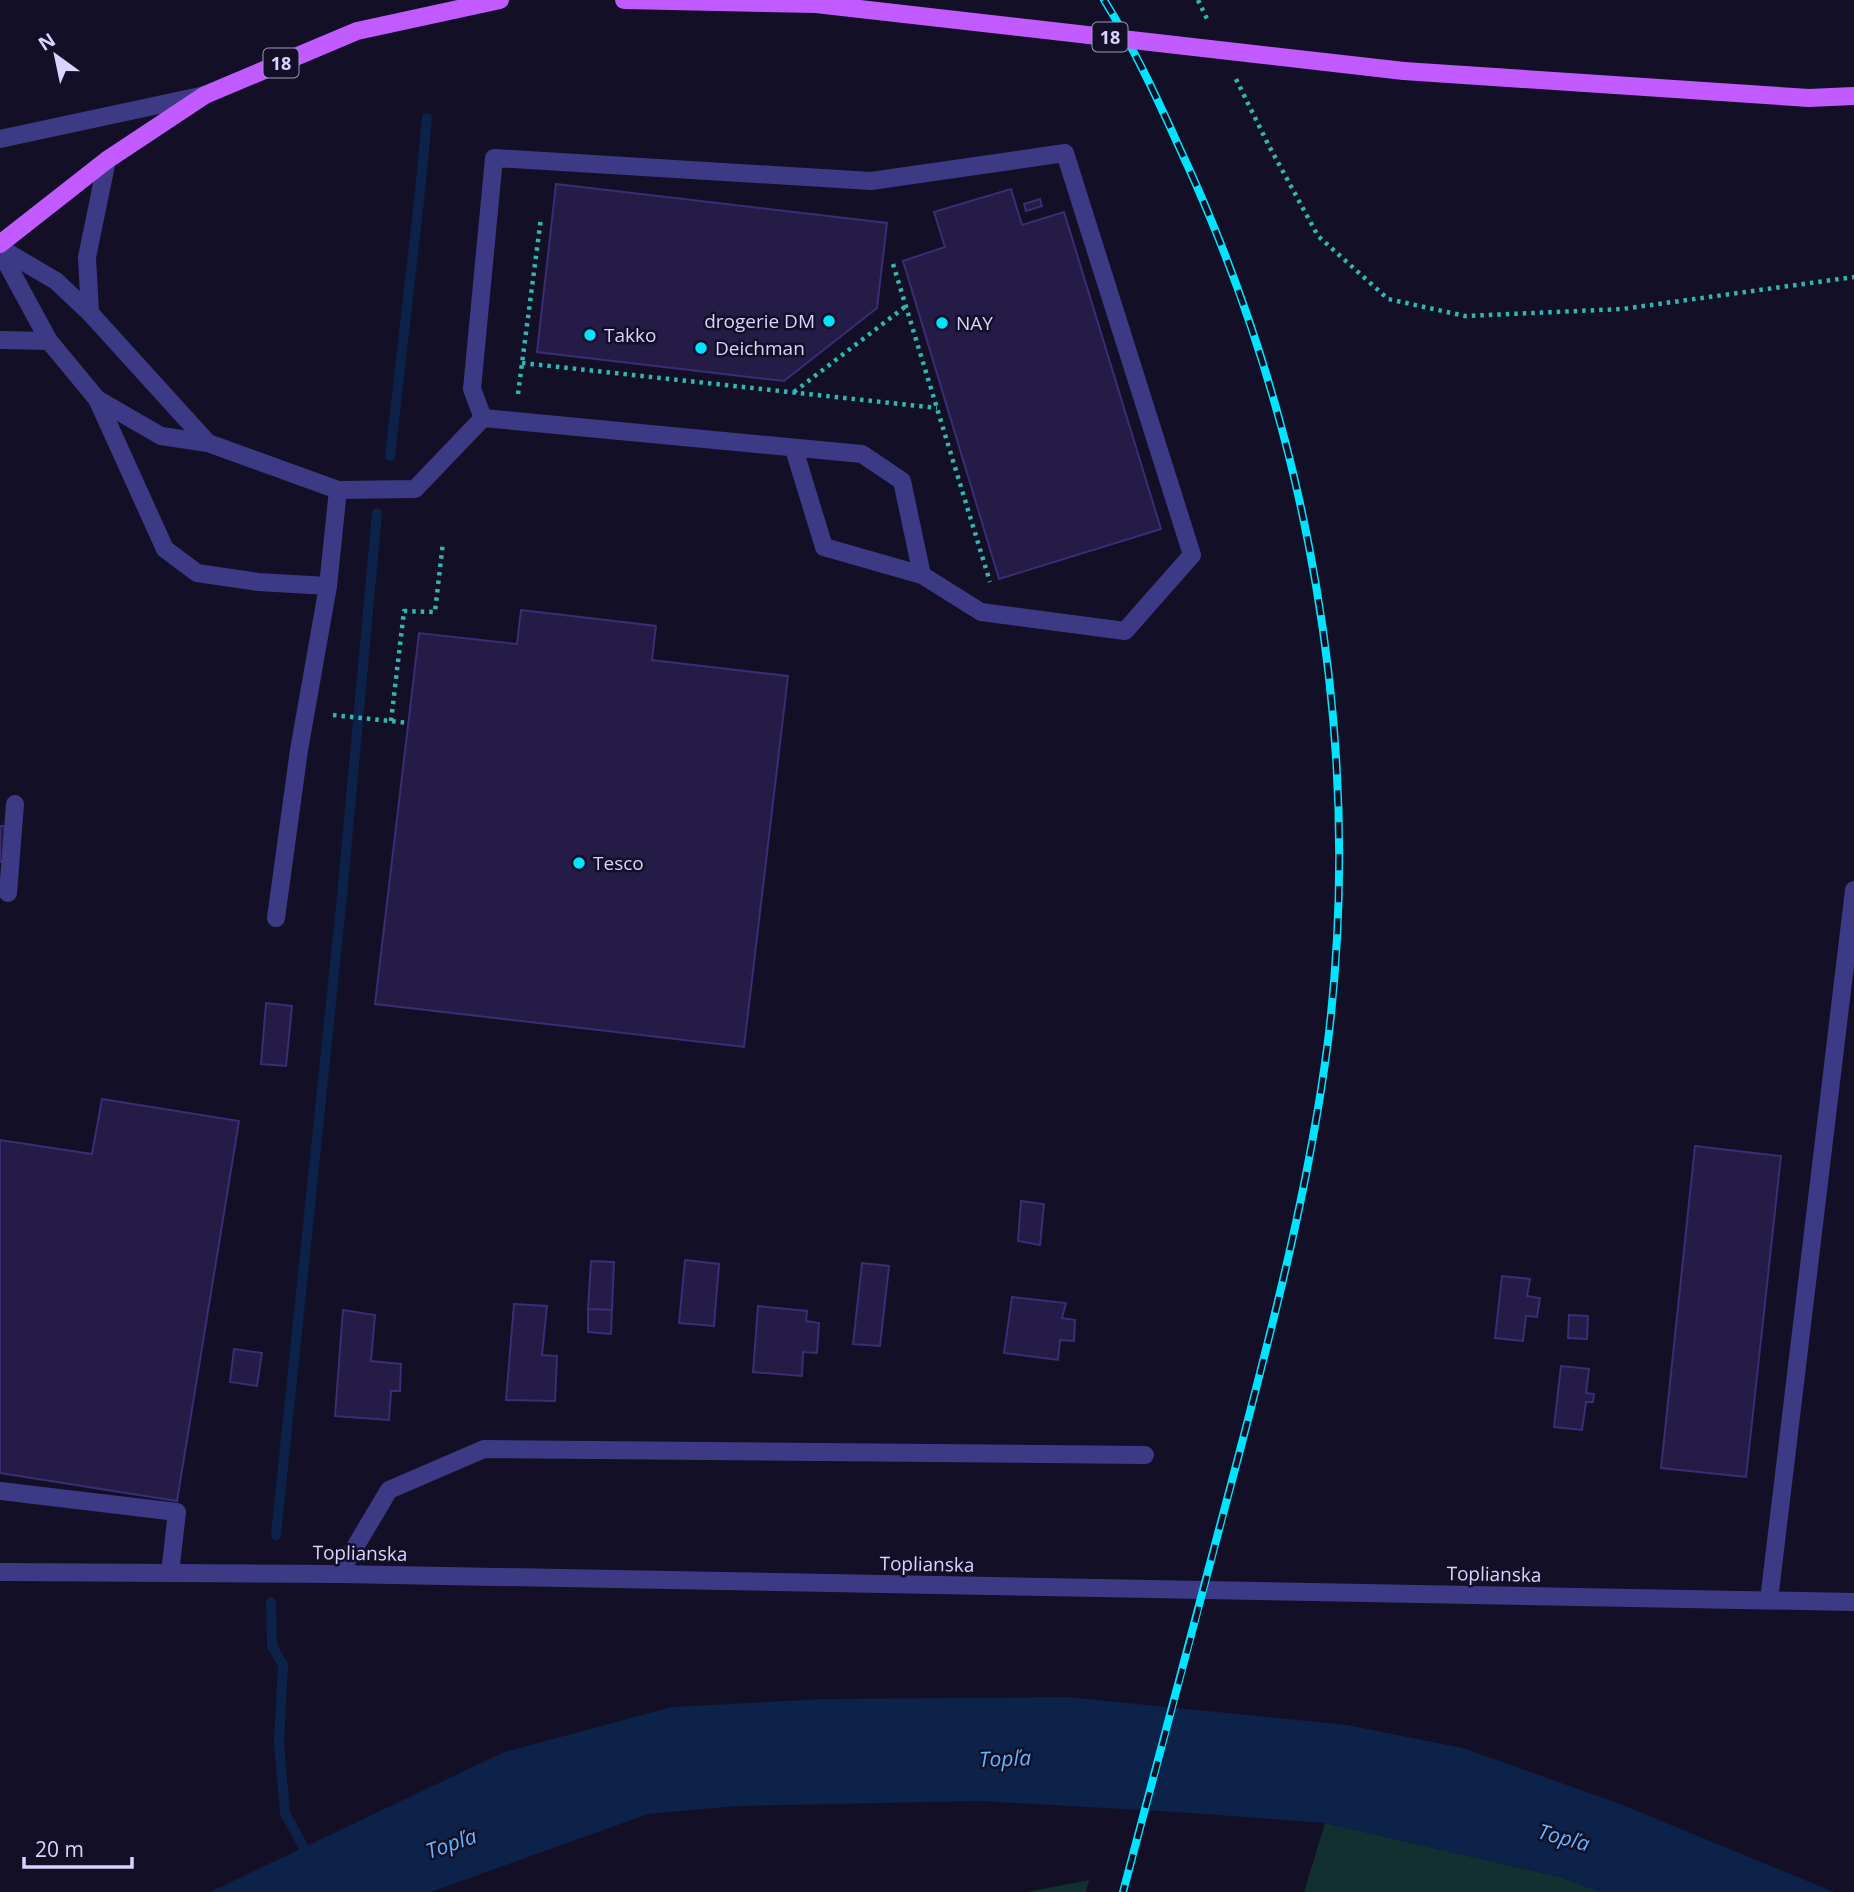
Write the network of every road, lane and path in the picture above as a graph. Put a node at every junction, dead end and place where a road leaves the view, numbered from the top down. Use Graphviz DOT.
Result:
graph roads {
  1 [pos="500,0"];
  2 [pos="624,0"];
  3 [pos="1198,0"];
  4 [pos="1210,24"];
  5 [pos="1233,72"];
  6 [pos="205,95"];
  7 [pos="1854,96"];
  8 [pos="0,139"];
  9 [pos="107,160"];
  10 [pos="541,218"];
  11 [pos="0,248"];
  12 [pos="893,264"];
  13 [pos="1854,277"];
  14 [pos="906,306"];
  15 [pos="90,313"];
  16 [pos="0,340"];
  17 [pos="49,341"];
  18 [pos="522,363"];
  19 [pos="793,393"];
  20 [pos="518,398"];
  21 [pos="97,399"];
  22 [pos="937,408"];
  23 [pos="483,418"];
  24 [pos="208,443"];
  25 [pos="793,449"];
  26 [pos="338,490"];
  27 [pos="443,542"];
  28 [pos="922,575"];
  29 [pos="990,582"];
  30 [pos="328,586"];
  31 [pos="338,716"];
  32 [pos="391,721"];
  33 [pos="409,723"];
  34 [pos="15,804"];
  35 [pos="1854,890"];
  36 [pos="8,893"];
  37 [pos="276,918"];
  38 [pos="1145,1455"];
  39 [pos="0,1491"];
  40 [pos="0,1572"];
  41 [pos="170,1573"];
  42 [pos="339,1574"];
  43 [pos="1769,1601"];
  44 [pos="1854,1602"];
  1 -- 6 [label="main road, 18"];
  2 -- 7 [label="main road, 18, bridge"];
  3 -- 4 [label="path"];
  5 -- 13 [label="path"];
  6 -- 8 [label="street"];
  6 -- 9 [label="main road, 18"];
  9 -- 11 [label="main road, 18"];
  9 -- 15 [label="street"];
  10 -- 18 [label="path"];
  11 -- 15 [label="street"];
  11 -- 17 [label="street"];
  12 -- 14 [label="path"];
  14 -- 19 [label="path"];
  14 -- 22 [label="path"];
  15 -- 24 [label="street"];
  16 -- 17 [label="street"];
  17 -- 21 [label="street"];
  18 -- 19 [label="path"];
  18 -- 20 [label="path"];
  19 -- 22 [label="path"];
  21 -- 24 [label="street"];
  21 -- 30 [label="street"];
  22 -- 29 [label="path"];
  23 -- 25 [label="street"];
  23 -- 26 [label="street"];
  23 -- 28 [label="street"];
  24 -- 26 [label="street"];
  25 -- 28 [label="street"];
  25 -- 28 [label="street"];
  26 -- 30 [label="street"];
  27 -- 32 [label="path"];
  30 -- 37 [label="street"];
  31 -- 32 [label="path"];
  32 -- 33 [label="path"];
  34 -- 36 [label="street"];
  35 -- 43 [label="street"];
  38 -- 42 [label="street"];
  39 -- 41 [label="street"];
  40 -- 41 [label="street, Toplianska"];
  41 -- 42 [label="street, Toplianska"];
  42 -- 43 [label="street, Toplianska"];
  43 -- 44 [label="street, Toplianska"];
}
